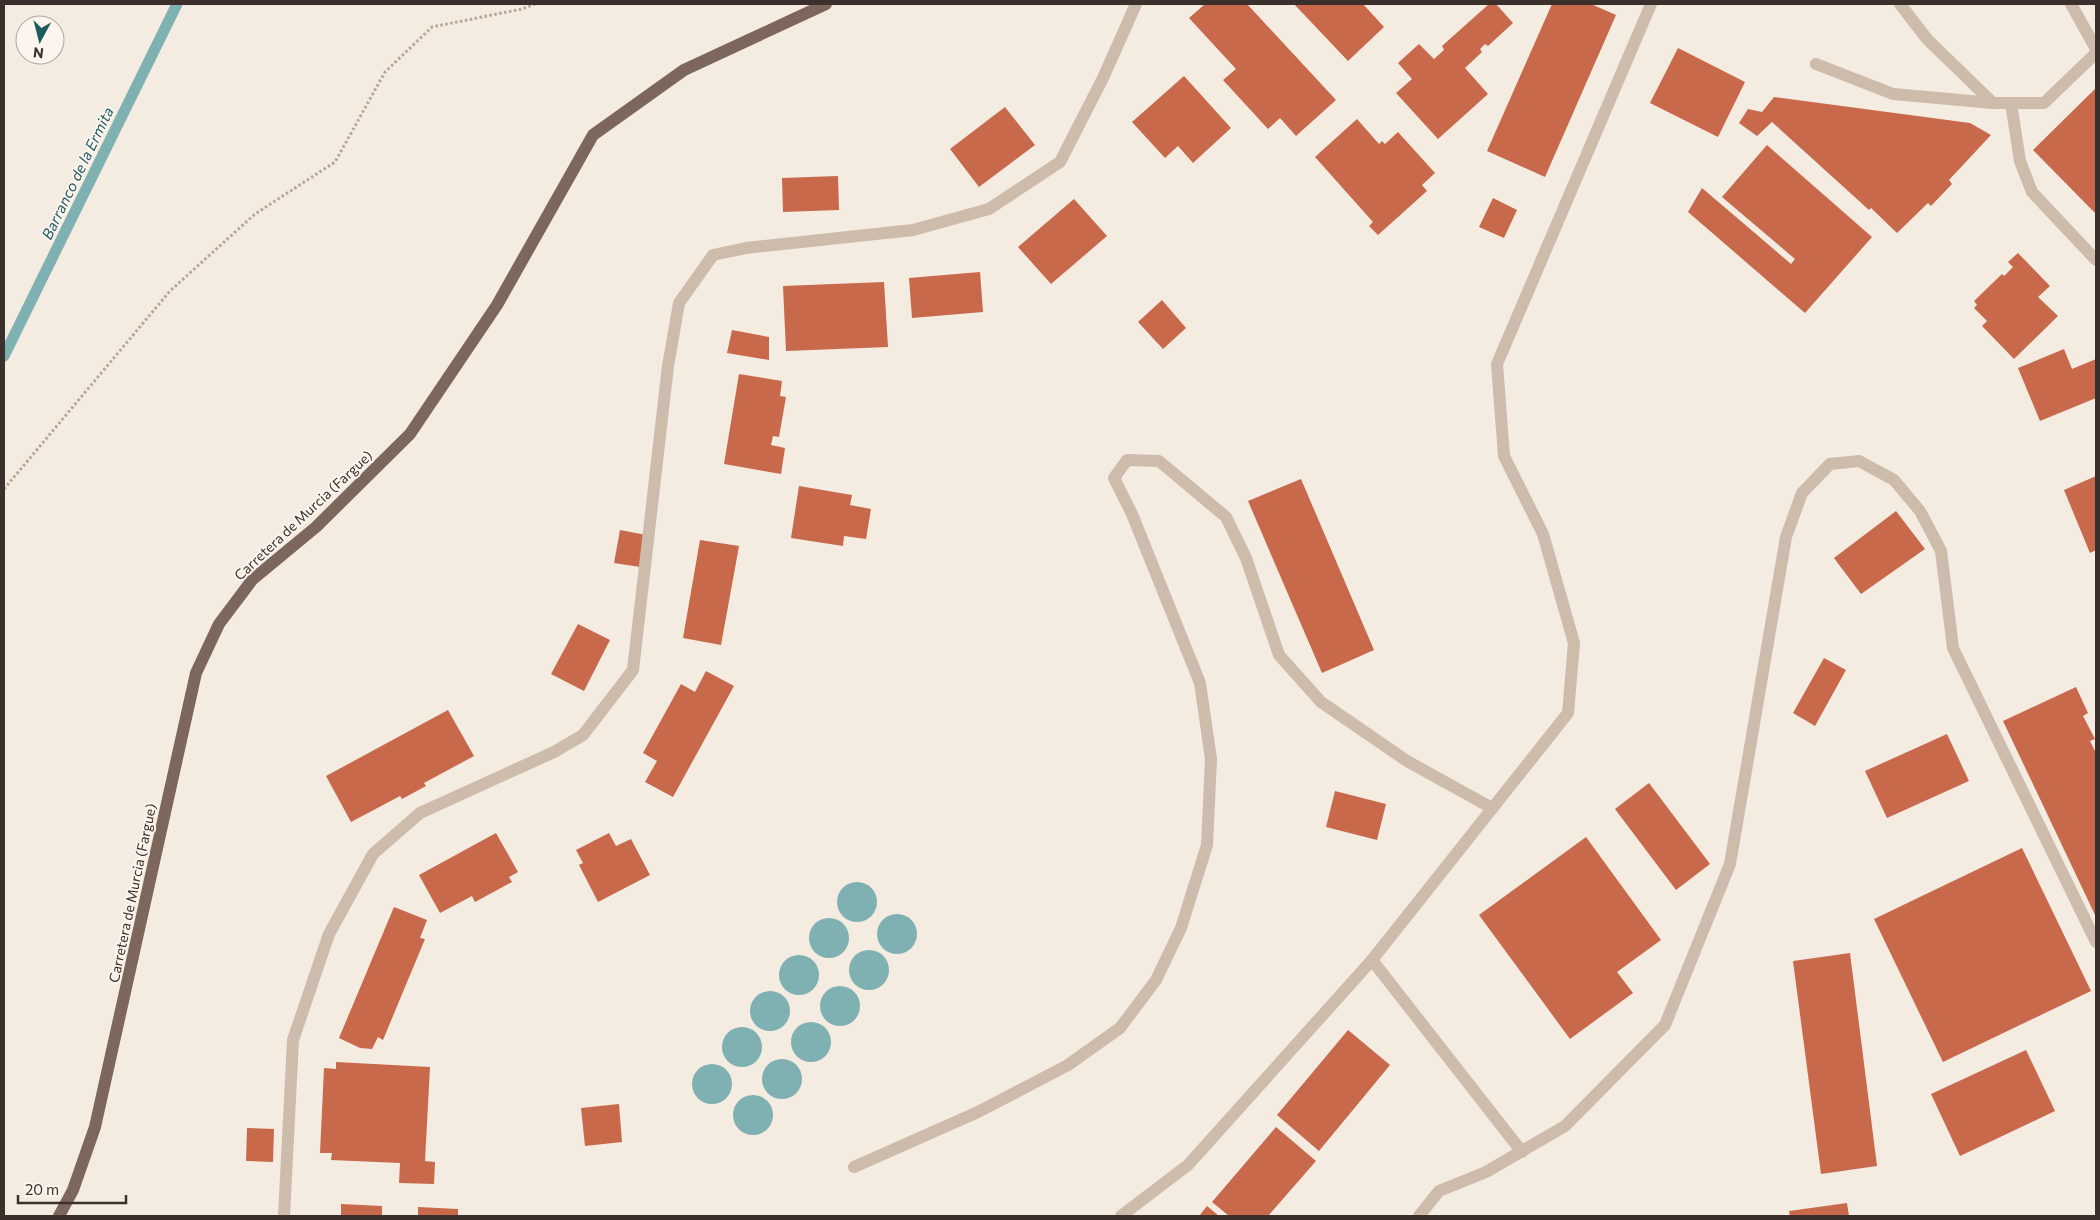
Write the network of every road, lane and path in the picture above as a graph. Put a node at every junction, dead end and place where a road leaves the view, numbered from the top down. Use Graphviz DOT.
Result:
graph roads {
  1 [pos="535,4"];
  2 [pos="826,4"];
  3 [pos="1136,4"];
  4 [pos="1651,4"];
  5 [pos="1900,4"];
  6 [pos="2071,4"];
  7 [pos="2096,49"];
  8 [pos="2096,54"];
  9 [pos="1816,64"];
  10 [pos="1993,103"];
  11 [pos="2011,103"];
  12 [pos="2096,260"];
  13 [pos="4,489"];
  14 [pos="1492,808"];
  15 [pos="2096,942"];
  16 [pos="1372,960"];
  17 [pos="1522,1152"];
  18 [pos="854,1167"];
  19 [pos="59,1216"];
  20 [pos="284,1216"];
  21 [pos="1121,1216"];
  22 [pos="1419,1216"];
  1 -- 13 [label="path"];
  2 -- 19 [label="main road, Carretera de Murcia (Fargue)"];
  3 -- 20 [label="lane"];
  4 -- 14 [label="lane"];
  5 -- 10 [label="lane"];
  6 -- 7 [label="lane"];
  8 -- 11 [label="lane"];
  9 -- 10 [label="lane"];
  10 -- 11 [label="lane"];
  11 -- 12 [label="lane"];
  14 -- 16 [label="lane"];
  14 -- 18 [label="lane"];
  15 -- 17 [label="lane"];
  16 -- 17 [label="lane"];
  16 -- 21 [label="lane"];
  17 -- 22 [label="lane"];
}
